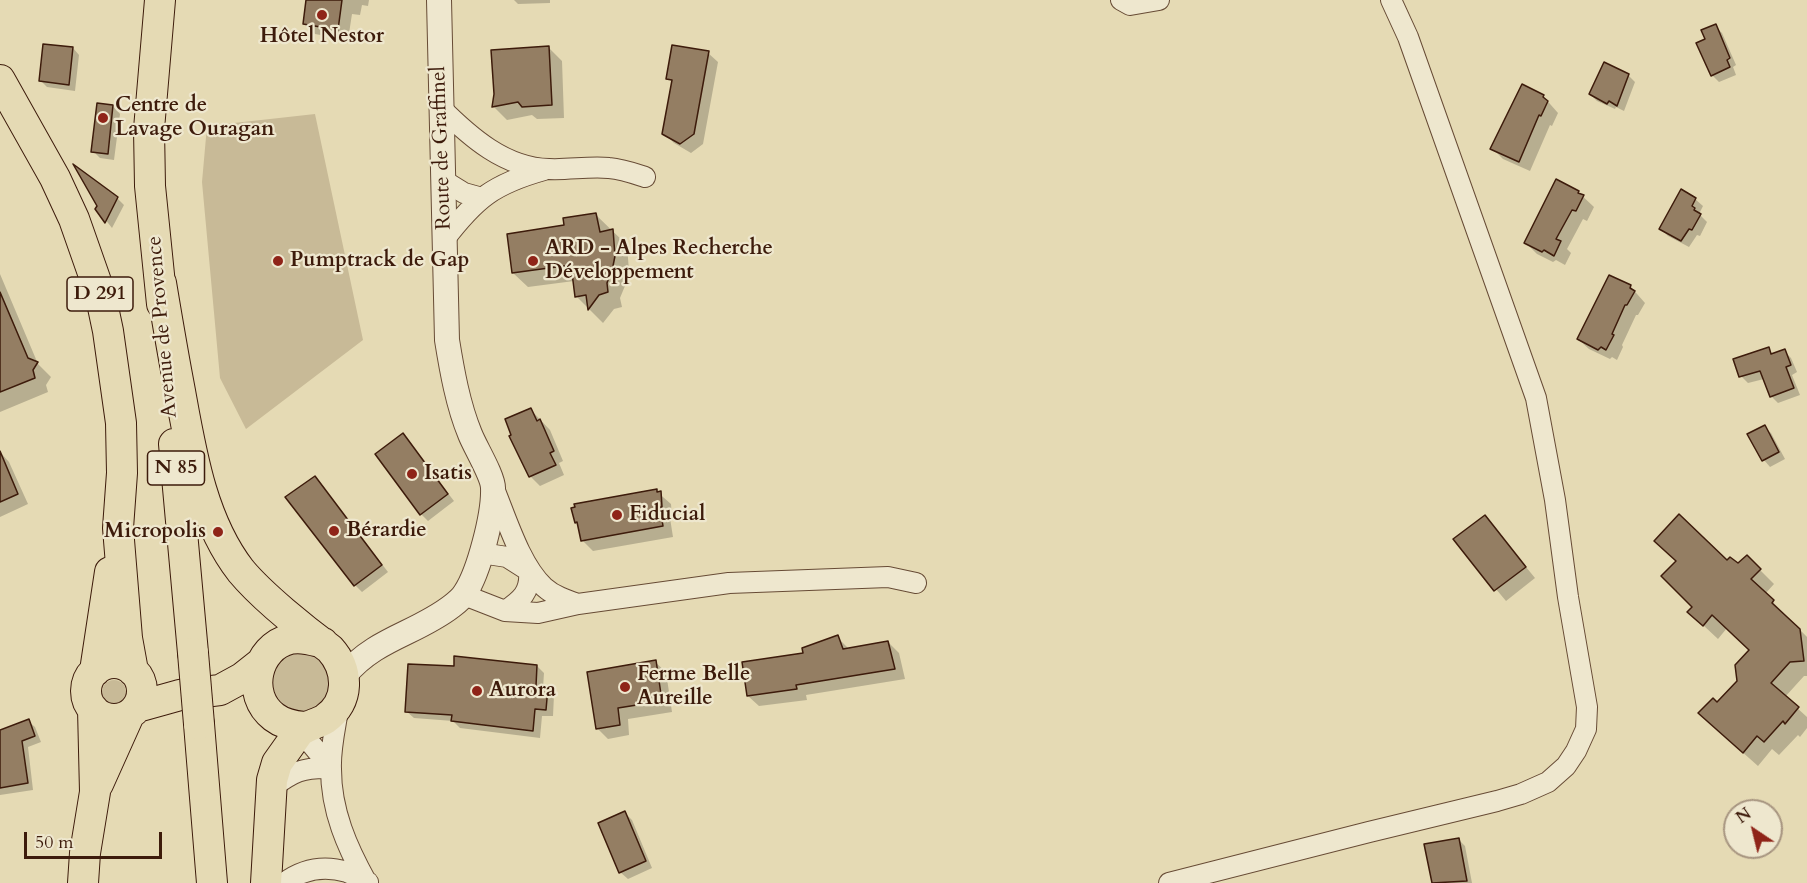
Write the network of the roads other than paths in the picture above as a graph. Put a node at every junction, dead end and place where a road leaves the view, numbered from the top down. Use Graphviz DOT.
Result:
graph roads {
  1 [pos="160,0"];
  2 [pos="439,0"];
  3 [pos="1121,0"];
  4 [pos="1159,0"];
  5 [pos="1391,0"];
  6 [pos="0,80"];
  7 [pos="440,107"];
  8 [pos="486,148"];
  9 [pos="442,149"];
  10 [pos="547,169"];
  11 [pos="645,177"];
  12 [pos="443,180"];
  13 [pos="488,194"];
  14 [pos="444,240"];
  15 [pos="160,283"];
  16 [pos="494,486"];
  17 [pos="118,528"];
  18 [pos="481,553"];
  19 [pos="529,572"];
  20 [pos="916,583"];
  21 [pos="464,595"];
  22 [pos="578,604"];
  23 [pos="505,611"];
  24 [pos="392,638"];
  25 [pos="326,646"];
  26 [pos="261,663"];
  27 [pos="95,671"];
  28 [pos="345,675"];
  29 [pos="220,690"];
  30 [pos="135,693"];
  31 [pos="339,704"];
  32 [pos="93,709"];
  33 [pos="266,709"];
  34 [pos="298,728"];
  35 [pos="200,733"];
  36 [pos="331,768"];
  37 [pos="271,788"];
  38 [pos="95,792"];
  39 [pos="369,882"];
  40 [pos="83,883"];
  41 [pos="197,883"];
  42 [pos="212,883"];
  43 [pos="266,883"];
  44 [pos="284,883"];
  45 [pos="1169,883"];
  1 -- 15 [label="main road, Avenue de Provence / N 85"];
  2 -- 7 [label="street, Route de Graffinel"];
  3 -- 4 [label="street"];
  5 -- 45 [label="street"];
  6 -- 17 [label="main road, D 291"];
  7 -- 8 [label="street"];
  7 -- 9 [label="street, Route de Graffinel"];
  8 -- 9 [label="street"];
  8 -- 10 [label="street"];
  8 -- 13 [label="street"];
  9 -- 12 [label="street, Route de Graffinel"];
  10 -- 11 [label="street"];
  10 -- 13 [label="street"];
  12 -- 13 [label="street"];
  12 -- 14 [label="street, Route de Graffinel"];
  13 -- 14 [label="street"];
  14 -- 16 [label="street, Route de Graffinel"];
  15 -- 25 [label="main road, D 291"];
  15 -- 35 [label="main road, Avenue de Provence / N 85, bridge"];
  16 -- 18 [label="street"];
  16 -- 19 [label="street"];
  17 -- 27 [label="main road, D 291"];
  17 -- 30 [label="main road, D 291"];
  18 -- 19 [label="street"];
  18 -- 21 [label="street"];
  19 -- 22 [label="street"];
  19 -- 23 [label="street"];
  20 -- 22 [label="street"];
  21 -- 23 [label="street"];
  21 -- 24 [label="street"];
  22 -- 23 [label="street"];
  24 -- 25 [label="street"];
  24 -- 28 [label="street"];
  25 -- 26 [label="main road"];
  25 -- 28 [label="main road"];
  26 -- 29 [label="main road"];
  26 -- 33 [label="main road"];
  27 -- 30 [label="main road"];
  27 -- 32 [label="main road"];
  28 -- 31 [label="main road"];
  29 -- 30 [label="main road"];
  29 -- 33 [label="main road"];
  30 -- 32 [label="main road"];
  30 -- 38 [label="main road"];
  31 -- 34 [label="main road"];
  31 -- 36 [label="street"];
  32 -- 38 [label="main road"];
  33 -- 34 [label="main road"];
  34 -- 36 [label="street"];
  34 -- 37 [label="main road"];
  35 -- 41 [label="main road"];
  35 -- 42 [label="main road, N 85"];
  36 -- 37 [label="street"];
  36 -- 39 [label="street"];
  37 -- 43 [label="main road"];
  38 -- 40 [label="main road"];
  39 -- 44 [label="street"];
}
